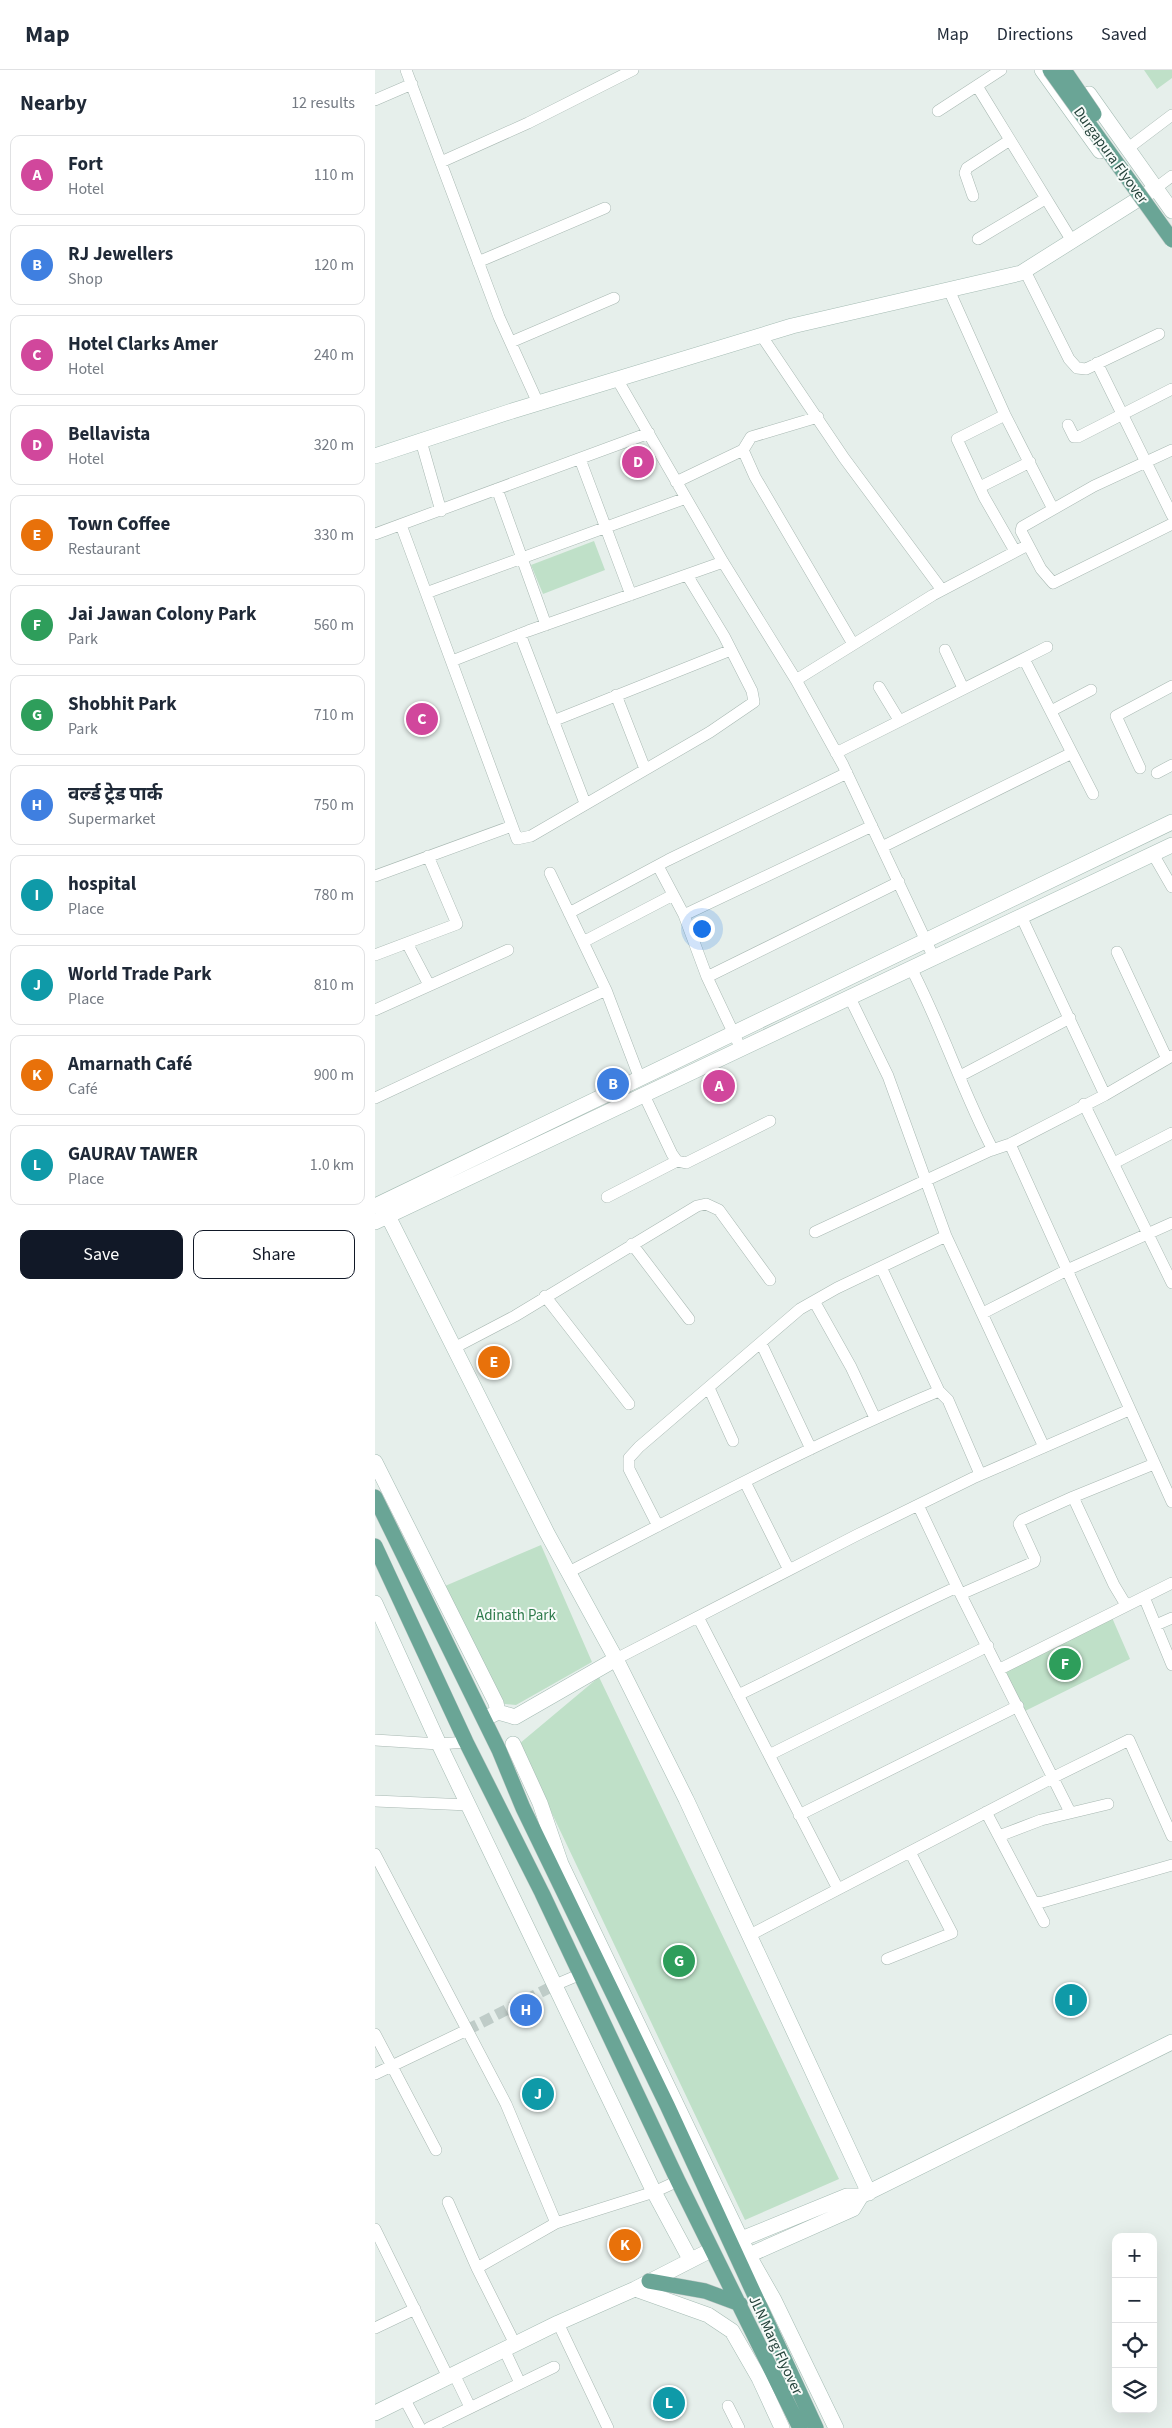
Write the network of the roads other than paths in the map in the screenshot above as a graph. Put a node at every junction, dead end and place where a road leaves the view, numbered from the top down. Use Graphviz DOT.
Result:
graph roads {
  1 [pos="407,70"];
  2 [pos="633,70"];
  3 [pos="1001,70"];
  4 [pos="1042,70"];
  5 [pos="1050,70"];
  6 [pos="1064,70"];
  7 [pos="1073,70"];
  8 [pos="412,84"];
  9 [pos="977,86"];
  10 [pos="375,100"];
  11 [pos="937,111"];
  12 [pos="1172,115"];
  13 [pos="1009,140"];
  14 [pos="1127,148"];
  15 [pos="441,162"];
  16 [pos="1172,176"];
  17 [pos="1156,188"];
  18 [pos="973,196"];
  19 [pos="1045,199"];
  20 [pos="1137,200"];
  21 [pos="605,208"];
  22 [pos="1172,211"];
  23 [pos="1172,222"];
  24 [pos="978,239"];
  25 [pos="1172,240"];
  26 [pos="1072,241"];
  27 [pos="1172,249"];
  28 [pos="478,262"];
  29 [pos="1025,271"];
  30 [pos="949,290"];
  31 [pos="614,298"];
  32 [pos="1159,334"];
  33 [pos="761,335"];
  34 [pos="511,342"];
  35 [pos="1097,363"];
  36 [pos="617,378"];
  37 [pos="1172,389"];
  38 [pos="538,403"];
  39 [pos="1005,414"];
  40 [pos="1121,414"];
  41 [pos="818,417"];
  42 [pos="1068,426"];
  43 [pos="649,433"];
  44 [pos="421,441"];
  45 [pos="743,450"];
  46 [pos="1172,450"];
  47 [pos="375,456"];
  48 [pos="580,459"];
  49 [pos="1030,462"];
  50 [pos="1145,462"];
  51 [pos="676,482"];
  52 [pos="980,487"];
  53 [pos="497,490"];
  54 [pos="686,498"];
  55 [pos="1053,509"];
  56 [pos="441,511"];
  57 [pos="1172,515"];
  58 [pos="1172,524"];
  59 [pos="401,525"];
  60 [pos="606,528"];
  61 [pos="375,534"];
  62 [pos="1028,545"];
  63 [pos="1015,551"];
  64 [pos="521,559"];
  65 [pos="723,562"];
  66 [pos="687,574"];
  67 [pos="942,590"];
  68 [pos="426,593"];
  69 [pos="631,595"];
  70 [pos="546,625"];
  71 [pos="520,634"];
  72 [pos="853,644"];
  73 [pos="1047,647"];
  74 [pos="731,650"];
  75 [pos="945,650"];
  76 [pos="1024,659"];
  77 [pos="452,661"];
  78 [pos="796,680"];
  79 [pos="1172,686"];
  80 [pos="879,687"];
  81 [pos="963,688"];
  82 [pos="1091,690"];
  83 [pos="616,696"];
  84 [pos="1051,710"];
  85 [pos="553,720"];
  86 [pos="899,720"];
  87 [pos="836,753"];
  88 [pos="1072,753"];
  89 [pos="1172,765"];
  90 [pos="1140,768"];
  91 [pos="645,769"];
  92 [pos="847,773"];
  93 [pos="1157,773"];
  94 [pos="1093,794"];
  95 [pos="585,803"];
  96 [pos="1172,822"];
  97 [pos="512,826"];
  98 [pos="872,826"];
  99 [pos="1172,845"];
  100 [pos="882,847"];
  101 [pos="1153,854"];
  102 [pos="427,856"];
  103 [pos="658,866"];
  104 [pos="549,873"];
  105 [pos="375,876"];
  106 [pos="899,882"];
  107 [pos="1172,887"];
  108 [pos="673,895"];
  109 [pos="569,913"];
  110 [pos="684,914"];
  111 [pos="1021,916"];
  112 [pos="926,941"];
  113 [pos="583,942"];
  114 [pos="407,943"];
  115 [pos="508,950"];
  116 [pos="1117,952"];
  117 [pos="375,955"];
  118 [pos="934,958"];
  119 [pos="911,968"];
  120 [pos="707,977"];
  121 [pos="429,985"];
  122 [pos="607,990"];
  123 [pos="850,998"];
  124 [pos="375,1010"];
  125 [pos="1070,1018"];
  126 [pos="733,1034"];
  127 [pos="741,1049"];
  128 [pos="1169,1057"];
  129 [pos="960,1076"];
  130 [pos="640,1079"];
  131 [pos="644,1095"];
  132 [pos="1105,1095"];
  133 [pos="375,1098"];
  134 [pos="1084,1104"];
  135 [pos="770,1122"];
  136 [pos="1172,1133"];
  137 [pos="1010,1144"];
  138 [pos="993,1150"];
  139 [pos="677,1161"];
  140 [pos="1114,1163"];
  141 [pos="925,1180"];
  142 [pos="607,1197"];
  143 [pos="375,1206"];
  144 [pos="382,1219"];
  145 [pos="1172,1223"];
  146 [pos="815,1232"];
  147 [pos="1149,1233"];
  148 [pos="946,1236"];
  149 [pos="632,1244"];
  150 [pos="881,1267"];
  151 [pos="1067,1270"];
  152 [pos="770,1280"];
  153 [pos="1172,1284"];
  154 [pos="545,1296"];
  155 [pos="814,1301"];
  156 [pos="983,1313"];
  157 [pos="689,1318"];
  158 [pos="761,1343"];
  159 [pos="454,1348"];
  160 [pos="709,1388"];
  161 [pos="939,1391"];
  162 [pos="629,1404"];
  163 [pos="1129,1410"];
  164 [pos="875,1418"];
  165 [pos="733,1441"];
  166 [pos="1045,1447"];
  167 [pos="811,1449"];
  168 [pos="375,1462"];
  169 [pos="1154,1464"];
  170 [pos="980,1474"];
  171 [pos="745,1482"];
  172 [pos="1170,1495"];
  173 [pos="375,1497"];
  174 [pos="1073,1497"];
  175 [pos="918,1505"];
  176 [pos="658,1526"];
  177 [pos="375,1546"];
  178 [pos="789,1570"];
  179 [pos="569,1572"];
  180 [pos="1172,1583"];
  181 [pos="959,1591"];
  182 [pos="1144,1597"];
  183 [pos="375,1603"];
  184 [pos="1127,1605"];
  185 [pos="698,1617"];
  186 [pos="1172,1618"];
  187 [pos="1156,1625"];
  188 [pos="988,1646"];
  189 [pos="616,1660"];
  190 [pos="1172,1665"];
  191 [pos="1000,1669"];
  192 [pos="738,1695"];
  193 [pos="1018,1706"];
  194 [pos="498,1712"];
  195 [pos="515,1718"];
  196 [pos="483,1720"];
  197 [pos="375,1740"];
  198 [pos="466,1742"];
  199 [pos="439,1744"];
  200 [pos="513,1744"];
  201 [pos="499,1750"];
  202 [pos="769,1755"];
  203 [pos="1054,1777"];
  204 [pos="466,1799"];
  205 [pos="375,1801"];
  206 [pos="1108,1804"];
  207 [pos="986,1812"];
  208 [pos="1070,1812"];
  209 [pos="799,1815"];
  210 [pos="540,1828"];
  211 [pos="999,1836"];
  212 [pos="1172,1836"];
  213 [pos="910,1852"];
  214 [pos="375,1854"];
  215 [pos="1172,1865"];
  216 [pos="838,1889"];
  217 [pos="1033,1901"];
  218 [pos="1044,1922"];
  219 [pos="750,1935"];
  220 [pos="887,1958"];
  221 [pos="581,1974"];
  222 [pos="555,1985"];
  223 [pos="467,2030"];
  224 [pos="375,2034"];
  225 [pos="1172,2042"];
  226 [pos="391,2067"];
  227 [pos="375,2074"];
  228 [pos="436,2150"];
  229 [pos="678,2182"];
  230 [pos="655,2192"];
  231 [pos="865,2194"];
  232 [pos="448,2202"];
  233 [pos="556,2223"];
  234 [pos="375,2229"];
  235 [pos="736,2242"];
  236 [pos="378,2243"];
  237 [pos="711,2250"];
  238 [pos="743,2258"];
  239 [pos="690,2259"];
  240 [pos="477,2268"];
  241 [pos="649,2281"];
  242 [pos="635,2289"];
  243 [pos="740,2304"];
  244 [pos="415,2309"];
  245 [pos="558,2322"];
  246 [pos="375,2328"];
  247 [pos="509,2346"];
  248 [pos="555,2367"];
  249 [pos="451,2375"];
  250 [pos="520,2383"];
  251 [pos="404,2398"];
  252 [pos="728,2406"];
  253 [pos="469,2407"];
  254 [pos="375,2413"];
  255 [pos="420,2428"];
  256 [pos="429,2428"];
  257 [pos="608,2428"];
  258 [pos="739,2428"];
  259 [pos="782,2428"];
  260 [pos="800,2428"];
  261 [pos="816,2428"];
  262 [pos="836,2428"];
  1 -- 8 [label="street"];
  2 -- 15 [label="street"];
  3 -- 9 [label="street"];
  4 -- 20 [label="street"];
  5 -- 25 [label="main road, Durgapura Flyover, bridge"];
  6 -- 23 [label="main road, Durgapura Flyover, bridge"];
  7 -- 14 [label="street"];
  8 -- 10 [label="street"];
  8 -- 15 [label="street"];
  9 -- 11 [label="street"];
  9 -- 13 [label="street"];
  12 -- 14 [label="street"];
  13 -- 18 [label="street"];
  13 -- 19 [label="street"];
  14 -- 17 [label="street"];
  15 -- 28 [label="street"];
  16 -- 17 [label="street"];
  17 -- 20 [label="street"];
  17 -- 22 [label="street"];
  19 -- 24 [label="street"];
  19 -- 26 [label="street"];
  20 -- 26 [label="street"];
  20 -- 27 [label="street"];
  21 -- 28 [label="street"];
  26 -- 29 [label="street"];
  28 -- 34 [label="street"];
  29 -- 30 [label="street"];
  29 -- 35 [label="street"];
  30 -- 33 [label="street"];
  30 -- 39 [label="street"];
  31 -- 34 [label="street"];
  32 -- 35 [label="street"];
  33 -- 36 [label="street"];
  33 -- 41 [label="street"];
  34 -- 38 [label="street"];
  35 -- 40 [label="street"];
  36 -- 38 [label="street"];
  36 -- 43 [label="street"];
  37 -- 40 [label="street"];
  38 -- 44 [label="street"];
  39 -- 49 [label="street"];
  39 -- 52 [label="street"];
  40 -- 42 [label="street"];
  40 -- 50 [label="street"];
  41 -- 45 [label="street"];
  41 -- 67 [label="street"];
  43 -- 48 [label="street"];
  43 -- 51 [label="street"];
  44 -- 47 [label="street"];
  44 -- 56 [label="street"];
  45 -- 51 [label="street"];
  45 -- 72 [label="street"];
  46 -- 50 [label="street"];
  48 -- 53 [label="street"];
  48 -- 60 [label="street"];
  49 -- 52 [label="street"];
  49 -- 55 [label="street"];
  50 -- 55 [label="street"];
  50 -- 57 [label="street"];
  51 -- 54 [label="street"];
  52 -- 63 [label="street"];
  53 -- 56 [label="street"];
  53 -- 64 [label="street"];
  54 -- 60 [label="street"];
  54 -- 65 [label="street"];
  55 -- 62 [label="street"];
  56 -- 59 [label="street"];
  58 -- 62 [label="street"];
  59 -- 61 [label="street"];
  59 -- 68 [label="street"];
  60 -- 64 [label="street"];
  60 -- 69 [label="street"];
  62 -- 63 [label="street"];
  63 -- 67 [label="street"];
  64 -- 68 [label="street"];
  64 -- 70 [label="street"];
  65 -- 66 [label="street"];
  65 -- 78 [label="street"];
  66 -- 69 [label="street"];
  66 -- 74 [label="street"];
  67 -- 72 [label="street"];
  68 -- 77 [label="street"];
  69 -- 70 [label="street"];
  70 -- 71 [label="street"];
  71 -- 77 [label="street"];
  71 -- 85 [label="street"];
  72 -- 78 [label="street"];
  73 -- 76 [label="street"];
  74 -- 83 [label="street"];
  74 -- 91 [label="street"];
  75 -- 81 [label="street"];
  76 -- 81 [label="street"];
  76 -- 84 [label="street"];
  77 -- 97 [label="street"];
  78 -- 87 [label="street"];
  79 -- 90 [label="street"];
  80 -- 86 [label="street"];
  81 -- 86 [label="street"];
  82 -- 84 [label="street"];
  83 -- 85 [label="street"];
  83 -- 91 [label="street"];
  84 -- 88 [label="street"];
  85 -- 95 [label="street"];
  86 -- 87 [label="street"];
  87 -- 92 [label="street"];
  88 -- 94 [label="street"];
  88 -- 100 [label="street"];
  89 -- 93 [label="street"];
  91 -- 95 [label="street"];
  92 -- 98 [label="street"];
  92 -- 103 [label="street"];
  95 -- 97 [label="street"];
  96 -- 112 [label="street"];
  97 -- 102 [label="street"];
  98 -- 100 [label="street"];
  98 -- 110 [label="street"];
  99 -- 101 [label="street"];
  100 -- 106 [label="street"];
  101 -- 107 [label="street"];
  101 -- 111 [label="street"];
  102 -- 105 [label="street"];
  102 -- 114 [label="street"];
  103 -- 108 [label="street"];
  103 -- 109 [label="street"];
  104 -- 109 [label="street"];
  106 -- 112 [label="street"];
  106 -- 120 [label="street"];
  108 -- 110 [label="street"];
  108 -- 113 [label="street"];
  109 -- 113 [label="street"];
  110 -- 120 [label="street"];
  111 -- 118 [label="street"];
  111 -- 125 [label="street"];
  112 -- 118 [label="street"];
  112 -- 126 [label="street"];
  113 -- 122 [label="street"];
  114 -- 117 [label="street"];
  114 -- 121 [label="street"];
  115 -- 121 [label="street"];
  116 -- 128 [label="street"];
  118 -- 119 [label="street"];
  119 -- 123 [label="street"];
  119 -- 129 [label="street"];
  120 -- 126 [label="street"];
  121 -- 124 [label="street"];
  122 -- 130 [label="street"];
  122 -- 133 [label="street"];
  123 -- 127 [label="street"];
  123 -- 141 [label="street"];
  125 -- 129 [label="street"];
  125 -- 132 [label="street"];
  126 -- 127 [label="street"];
  126 -- 130 [label="street"];
  127 -- 131 [label="street"];
  128 -- 132 [label="street"];
  129 -- 138 [label="street"];
  130 -- 143 [label="street"];
  131 -- 139 [label="street"];
  131 -- 144 [label="street"];
  132 -- 134 [label="street"];
  134 -- 137 [label="street"];
  134 -- 140 [label="street"];
  135 -- 139 [label="street"];
  136 -- 140 [label="street"];
  137 -- 138 [label="street"];
  137 -- 151 [label="street"];
  138 -- 141 [label="street"];
  139 -- 142 [label="street"];
  140 -- 147 [label="street"];
  141 -- 146 [label="street"];
  141 -- 148 [label="street"];
  144 -- 159 [label="street"];
  145 -- 147 [label="street"];
  147 -- 151 [label="street"];
  147 -- 153 [label="street"];
  148 -- 150 [label="street"];
  148 -- 156 [label="street"];
  149 -- 152 [label="street"];
  149 -- 154 [label="street"];
  149 -- 157 [label="street"];
  150 -- 155 [label="street"];
  150 -- 161 [label="street"];
  151 -- 156 [label="street"];
  151 -- 163 [label="street"];
  154 -- 159 [label="street"];
  154 -- 162 [label="street"];
  155 -- 158 [label="street"];
  155 -- 164 [label="street"];
  156 -- 166 [label="street"];
  158 -- 160 [label="street"];
  158 -- 167 [label="street"];
  159 -- 179 [label="street"];
  160 -- 165 [label="street"];
  160 -- 176 [label="street"];
  161 -- 164 [label="street"];
  161 -- 170 [label="street"];
  163 -- 166 [label="street"];
  163 -- 169 [label="street"];
  164 -- 167 [label="street"];
  166 -- 170 [label="street"];
  167 -- 171 [label="street"];
  168 -- 194 [label="street"];
  169 -- 172 [label="street"];
  169 -- 174 [label="street"];
  170 -- 175 [label="street"];
  171 -- 176 [label="street"];
  171 -- 178 [label="street"];
  173 -- 196 [label="main road, JLN Marg Flyover"];
  174 -- 181 [label="street"];
  174 -- 184 [label="street"];
  175 -- 178 [label="street"];
  175 -- 181 [label="street"];
  176 -- 179 [label="street"];
  177 -- 198 [label="main road, JLN Marg Flyover"];
  178 -- 185 [label="street"];
  179 -- 189 [label="street"];
  180 -- 182 [label="street"];
  181 -- 188 [label="street"];
  181 -- 192 [label="street"];
  182 -- 184 [label="street"];
  182 -- 187 [label="street"];
  183 -- 199 [label="street"];
  184 -- 191 [label="street"];
  185 -- 189 [label="street"];
  185 -- 192 [label="street"];
  186 -- 187 [label="street"];
  187 -- 190 [label="street"];
  188 -- 191 [label="street"];
  188 -- 202 [label="street"];
  189 -- 195 [label="street"];
  189 -- 219 [label="street"];
  191 -- 193 [label="street"];
  192 -- 202 [label="street"];
  193 -- 203 [label="street"];
  193 -- 209 [label="street"];
  194 -- 195 [label="street"];
  194 -- 196 [label="street"];
  195 -- 200 [label="street"];
  196 -- 201 [label="main road, JLN Marg Flyover"];
  197 -- 199 [label="street"];
  198 -- 199 [label="street"];
  198 -- 221 [label="main road, JLN Marg Flyover"];
  199 -- 204 [label="street"];
  200 -- 201 [label="street"];
  200 -- 210 [label="street"];
  201 -- 210 [label="main road, JLN Marg Flyover"];
  202 -- 209 [label="street"];
  203 -- 207 [label="street"];
  203 -- 208 [label="street"];
  203 -- 212 [label="street"];
  204 -- 205 [label="street"];
  204 -- 222 [label="street"];
  206 -- 208 [label="street"];
  207 -- 211 [label="street"];
  207 -- 213 [label="street"];
  208 -- 211 [label="street"];
  209 -- 216 [label="street"];
  210 -- 235 [label="main road, JLN Marg Flyover"];
  211 -- 217 [label="street"];
  213 -- 216 [label="street"];
  213 -- 220 [label="street"];
  214 -- 223 [label="street"];
  215 -- 217 [label="street"];
  216 -- 219 [label="street"];
  217 -- 218 [label="street"];
  219 -- 231 [label="street"];
  221 -- 222 [label="street"];
  221 -- 229 [label="main road, JLN Marg Flyover"];
  222 -- 230 [label="street"];
  223 -- 226 [label="street"];
  223 -- 233 [label="street"];
  224 -- 226 [label="street"];
  225 -- 231 [label="street"];
  226 -- 227 [label="street"];
  226 -- 228 [label="street"];
  229 -- 230 [label="street"];
  229 -- 237 [label="main road, JLN Marg Flyover"];
  230 -- 233 [label="street"];
  230 -- 239 [label="street"];
  231 -- 235 [label="street"];
  231 -- 238 [label="street"];
  232 -- 240 [label="street"];
  233 -- 240 [label="street"];
  234 -- 236 [label="street"];
  235 -- 238 [label="main road, JLN Marg Flyover"];
  236 -- 244 [label="street"];
  237 -- 239 [label="street"];
  237 -- 243 [label="main road, JLN Marg Flyover"];
  238 -- 261 [label="main road, JLN Marg Flyover"];
  238 -- 262 [label="street"];
  239 -- 241 [label="street"];
  240 -- 247 [label="street"];
  241 -- 242 [label="street"];
  241 -- 243 [label="main road"];
  242 -- 245 [label="street"];
  242 -- 259 [label="street"];
  243 -- 260 [label="main road, JLN Marg Flyover"];
  244 -- 246 [label="street"];
  244 -- 249 [label="street"];
  245 -- 247 [label="street"];
  245 -- 257 [label="street"];
  247 -- 249 [label="street"];
  247 -- 250 [label="street"];
  248 -- 250 [label="street"];
  249 -- 251 [label="street"];
  249 -- 253 [label="street"];
  250 -- 253 [label="street"];
  251 -- 254 [label="street"];
  251 -- 255 [label="street"];
  252 -- 258 [label="street"];
  253 -- 256 [label="street"];
}
